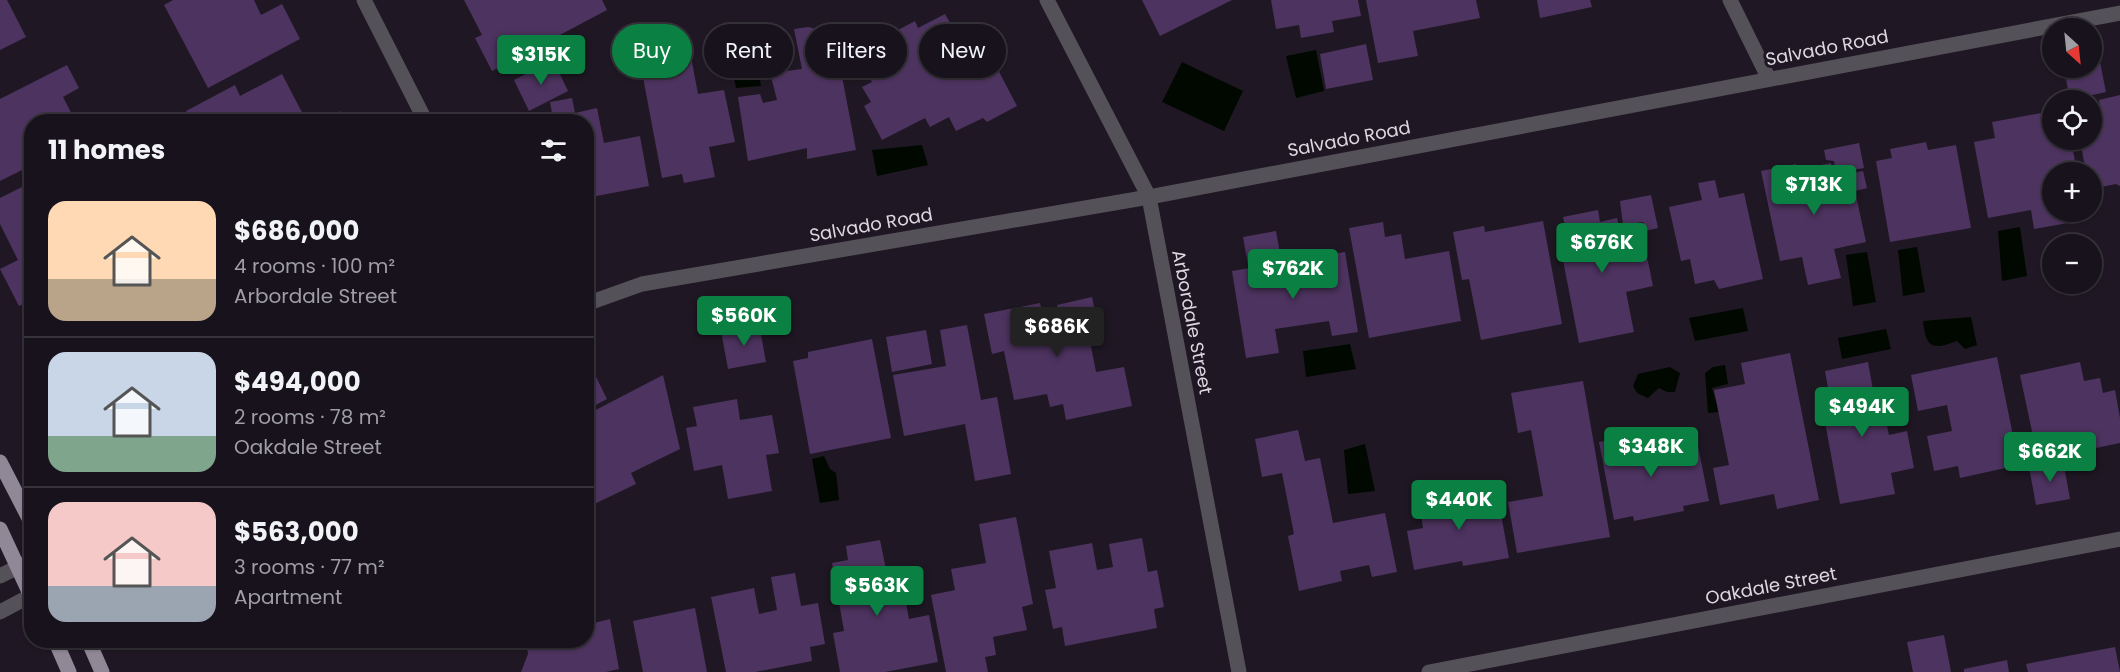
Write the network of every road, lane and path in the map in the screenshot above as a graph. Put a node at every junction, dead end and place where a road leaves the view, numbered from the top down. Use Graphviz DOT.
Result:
graph roads {
  1 [pos="364,0"];
  2 [pos="1047,0"];
  3 [pos="1730,0"];
  4 [pos="2120,13"];
  5 [pos="1769,79"];
  6 [pos="422,114"];
  7 [pos="1149,196"];
  8 [pos="594,301"];
  9 [pos="0,462"];
  10 [pos="24,508"];
  11 [pos="0,529"];
  12 [pos="2120,539"];
  13 [pos="24,563"];
  14 [pos="24,564"];
  15 [pos="0,576"];
  16 [pos="24,600"];
  17 [pos="0,612"];
  18 [pos="58,648"];
  19 [pos="92,648"];
  20 [pos="69,672"];
  21 [pos="102,672"];
  22 [pos="1239,672"];
  23 [pos="1429,672"];
  1 -- 6 [label="street"];
  2 -- 7 [label="street, Arbordale Street"];
  3 -- 5 [label="street"];
  4 -- 5 [label="street, Salvado Road"];
  5 -- 7 [label="street, Salvado Road"];
  7 -- 8 [label="street, Salvado Road"];
  7 -- 22 [label="street, Arbordale Street"];
  9 -- 10 [label="main road"];
  11 -- 13 [label="main road"];
  12 -- 23 [label="street, Oakdale Street"];
  14 -- 15 [label="street"];
  16 -- 17 [label="street"];
  18 -- 20 [label="main road"];
  19 -- 21 [label="main road"];
}
